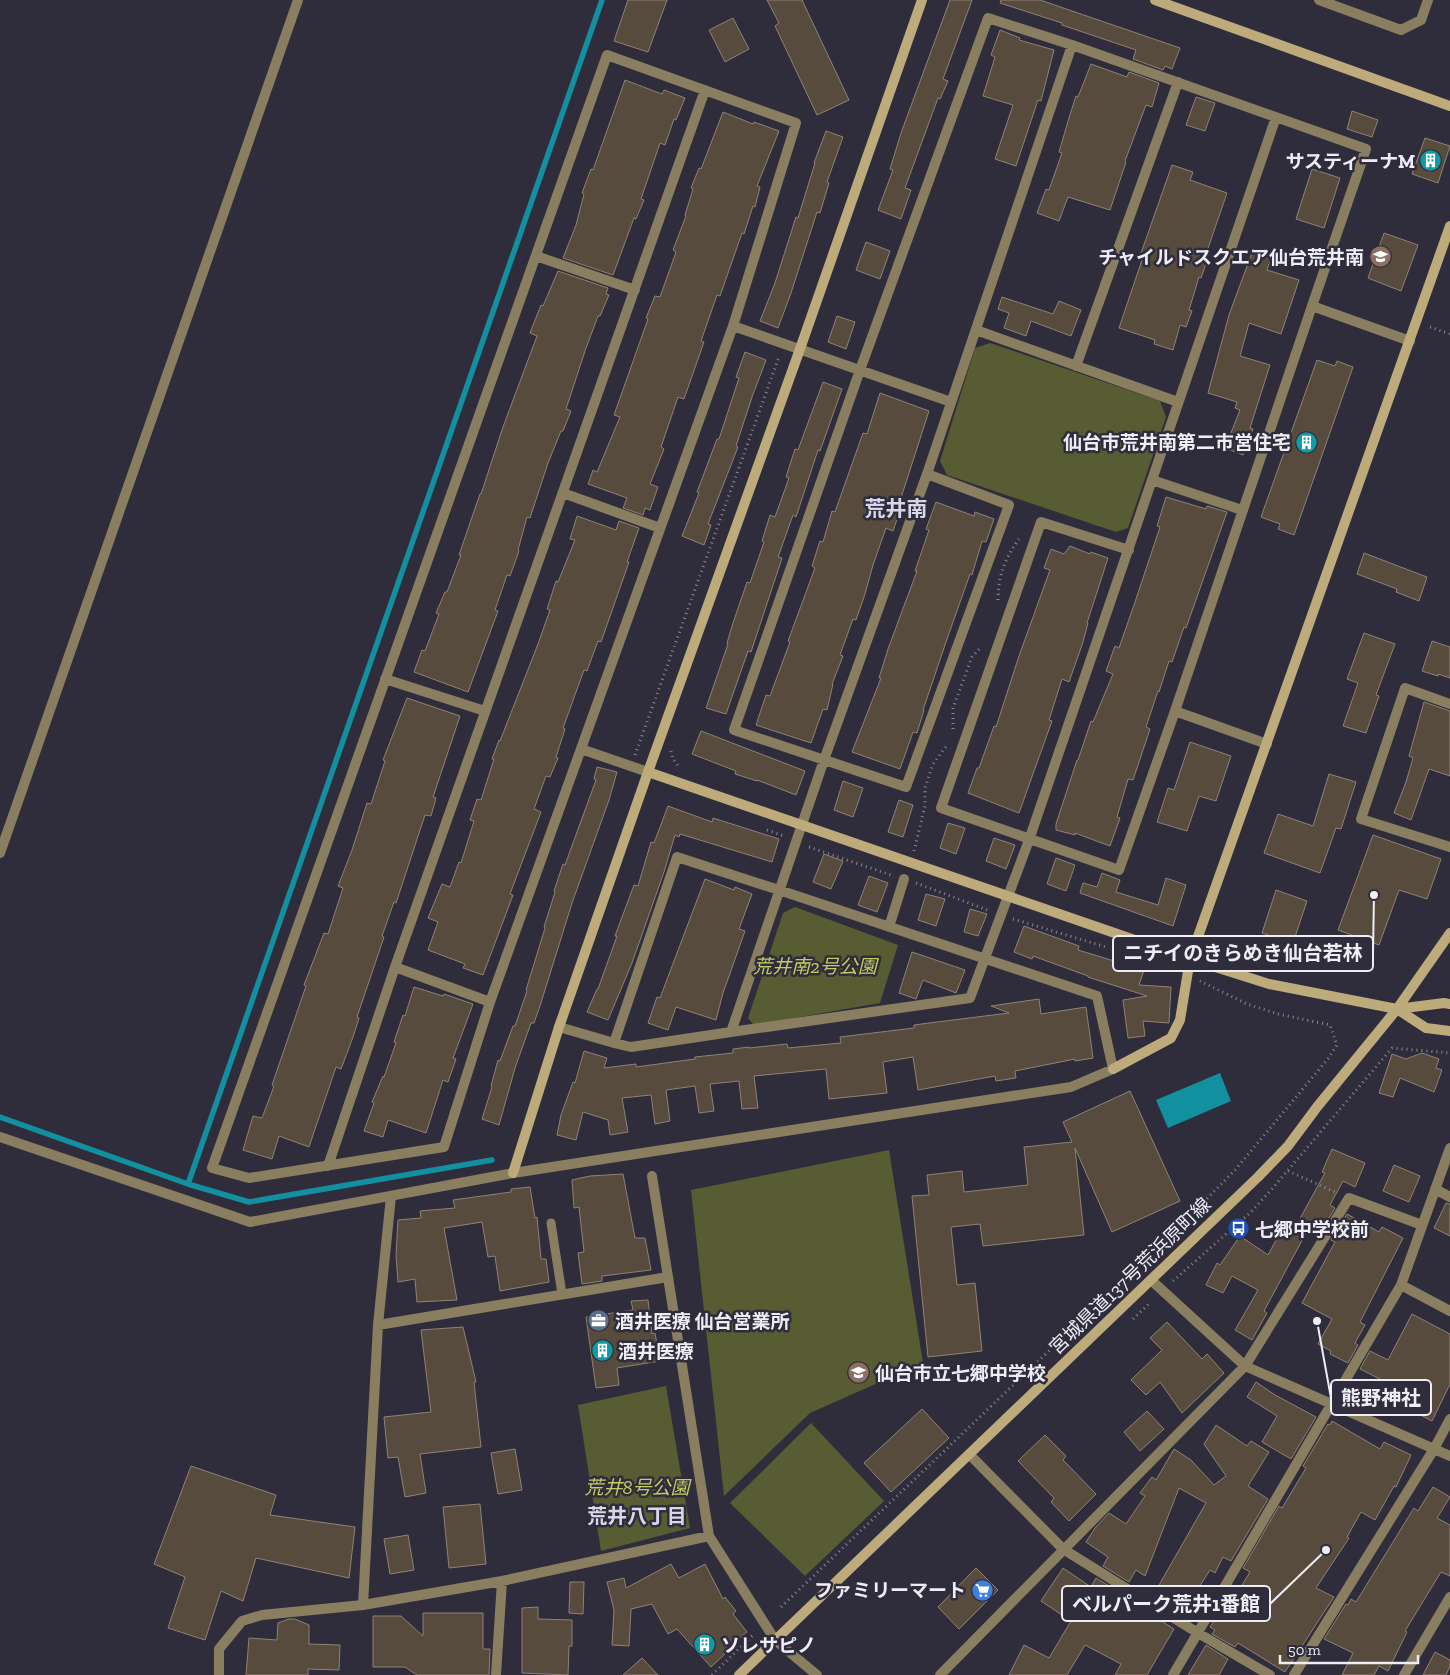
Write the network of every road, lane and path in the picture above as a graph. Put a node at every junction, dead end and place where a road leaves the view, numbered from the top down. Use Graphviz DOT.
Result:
graph roads {
  1 [pos="298,0"];
  2 [pos="922,0"];
  3 [pos="1155,0"];
  4 [pos="1428,0"];
  5 [pos="1325,1"];
  6 [pos="1072,45"];
  7 [pos="1178,82"];
  8 [pos="705,90"];
  9 [pos="1450,106"];
  10 [pos="1276,117"];
  11 [pos="1450,226"];
  12 [pos="536,256"];
  13 [pos="634,290"];
  14 [pos="1312,306"];
  15 [pos="733,326"];
  16 [pos="1430,327"];
  17 [pos="976,330"];
  18 [pos="1450,334"];
  19 [pos="1410,341"];
  20 [pos="800,350"];
  21 [pos="780,356"];
  22 [pos="1076,366"];
  23 [pos="860,370"];
  24 [pos="951,402"];
  25 [pos="1178,402"];
  26 [pos="927,474"];
  27 [pos="1152,480"];
  28 [pos="562,493"];
  29 [pos="1242,510"];
  30 [pos="660,528"];
  31 [pos="1021,536"];
  32 [pos="1129,550"];
  33 [pos="998,601"];
  34 [pos="984,644"];
  35 [pos="385,679"];
  36 [pos="1450,704"];
  37 [pos="486,711"];
  38 [pos="1175,711"];
  39 [pos="952,731"];
  40 [pos="950,737"];
  41 [pos="1267,744"];
  42 [pos="581,749"];
  43 [pos="670,750"];
  44 [pos="635,756"];
  45 [pos="824,760"];
  46 [pos="684,771"];
  47 [pos="648,772"];
  48 [pos="802,825"];
  49 [pos="1029,840"];
  50 [pos="1450,847"];
  51 [pos="913,852"];
  52 [pos="0,853"];
  53 [pos="904,879"];
  54 [pos="779,890"];
  55 [pos="1008,897"];
  56 [pos="1013,919"];
  57 [pos="889,927"];
  58 [pos="1450,933"];
  59 [pos="1114,949"];
  60 [pos="984,958"];
  61 [pos="1190,960"];
  62 [pos="1160,962"];
  63 [pos="395,967"];
  64 [pos="1170,972"];
  65 [pos="1200,981"];
  66 [pos="490,1002"];
  67 [pos="1450,1004"];
  68 [pos="1397,1009"];
  69 [pos="559,1027"];
  70 [pos="1450,1031"];
  71 [pos="731,1032"];
  72 [pos="614,1043"];
  73 [pos="1450,1053"];
  74 [pos="1113,1069"];
  75 [pos="0,1137"];
  76 [pos="1450,1148"];
  77 [pos="328,1166"];
  78 [pos="1288,1171"];
  79 [pos="513,1173"];
  80 [pos="652,1176"];
  81 [pos="1435,1189"];
  82 [pos="391,1196"];
  83 [pos="1450,1196"];
  84 [pos="1349,1198"];
  85 [pos="551,1223"];
  86 [pos="1422,1225"];
  87 [pos="668,1276"];
  88 [pos="1151,1280"];
  89 [pos="1173,1281"];
  90 [pos="1401,1285"];
  91 [pos="562,1294"];
  92 [pos="1450,1311"];
  93 [pos="378,1326"];
  94 [pos="1245,1366"];
  95 [pos="1332,1404"];
  96 [pos="1450,1419"];
  97 [pos="1434,1449"];
  98 [pos="970,1455"];
  99 [pos="1450,1456"];
  100 [pos="709,1536"];
  101 [pos="1063,1549"];
  102 [pos="502,1581"];
  103 [pos="1450,1597"];
  104 [pos="362,1605"];
  105 [pos="781,1607"];
  106 [pos="1198,1633"];
  107 [pos="754,1634"];
  108 [pos="776,1640"];
  109 [pos="219,1675"];
  110 [pos="496,1675"];
  111 [pos="712,1675"];
  112 [pos="740,1675"];
  113 [pos="817,1675"];
  114 [pos="940,1675"];
  115 [pos="1173,1675"];
  116 [pos="1270,1675"];
  117 [pos="1294,1675"];
  118 [pos="1404,1675"];
  1 -- 52 [label="street"];
  2 -- 20 [label="street"];
  3 -- 9 [label="street"];
  4 -- 5 [label="street"];
  6 -- 7 [label="street"];
  6 -- 17 [label="street"];
  6 -- 23 [label="street"];
  7 -- 10 [label="street"];
  7 -- 22 [label="street"];
  8 -- 12 [label="street"];
  8 -- 13 [label="street"];
  8 -- 15 [label="street"];
  10 -- 14 [label="street"];
  10 -- 25 [label="street"];
  11 -- 19 [label="street"];
  12 -- 13 [label="street"];
  12 -- 35 [label="street"];
  13 -- 28 [label="street"];
  14 -- 19 [label="street"];
  14 -- 29 [label="street"];
  15 -- 20 [label="street"];
  15 -- 30 [label="street"];
  16 -- 18 [label="path"];
  17 -- 22 [label="street"];
  17 -- 24 [label="street"];
  19 -- 41 [label="street"];
  20 -- 23 [label="street"];
  20 -- 47 [label="street"];
  21 -- 44 [label="path"];
  22 -- 25 [label="street"];
  23 -- 24 [label="street"];
  23 -- 45 [label="street"];
  24 -- 26 [label="street"];
  25 -- 27 [label="street"];
  26 -- 45 [label="street"];
  26 -- 45 [label="street"];
  27 -- 29 [label="street"];
  27 -- 32 [label="street"];
  28 -- 30 [label="street"];
  28 -- 37 [label="street"];
  29 -- 38 [label="street"];
  30 -- 42 [label="street"];
  31 -- 33 [label="path"];
  32 -- 49 [label="street"];
  32 -- 49 [label="street"];
  34 -- 39 [label="path"];
  35 -- 37 [label="street"];
  35 -- 77 [label="street"];
  36 -- 50 [label="street"];
  37 -- 63 [label="street"];
  38 -- 41 [label="street"];
  38 -- 49 [label="street"];
  40 -- 51 [label="path"];
  41 -- 61 [label="street"];
  42 -- 47 [label="street"];
  42 -- 66 [label="street"];
  43 -- 46 [label="path"];
  45 -- 48 [label="street"];
  47 -- 48 [label="street"];
  47 -- 69 [label="street"];
  48 -- 54 [label="street"];
  48 -- 55 [label="street"];
  49 -- 55 [label="street"];
  53 -- 57 [label="street"];
  54 -- 57 [label="street"];
  54 -- 71 [label="street"];
  54 -- 72 [label="street"];
  55 -- 60 [label="street"];
  55 -- 61 [label="street"];
  56 -- 59 [label="path"];
  57 -- 60 [label="street"];
  58 -- 68 [label="street, 宮城県道137号荒浜原町線"];
  60 -- 71 [label="street"];
  60 -- 74 [label="street"];
  61 -- 68 [label="street"];
  61 -- 74 [label="street"];
  62 -- 64 [label="path"];
  63 -- 66 [label="street"];
  63 -- 77 [label="street"];
  65 -- 105 [label="path"];
  66 -- 77 [label="street"];
  67 -- 68 [label="street"];
  68 -- 70 [label="street"];
  68 -- 88 [label="street, 宮城県道137号荒浜原町線"];
  69 -- 72 [label="street"];
  69 -- 79 [label="street"];
  71 -- 72 [label="street"];
  73 -- 78 [label="path"];
  74 -- 79 [label="street"];
  75 -- 82 [label="street"];
  76 -- 81 [label="street"];
  78 -- 84 [label="path"];
  78 -- 89 [label="path"];
  79 -- 82 [label="street"];
  80 -- 87 [label="street"];
  81 -- 83 [label="street"];
  81 -- 86 [label="street"];
  82 -- 93 [label="street"];
  84 -- 86 [label="street"];
  84 -- 94 [label="street"];
  85 -- 91 [label="lane"];
  86 -- 90 [label="street"];
  87 -- 91 [label="street"];
  87 -- 100 [label="street"];
  88 -- 94 [label="street"];
  88 -- 98 [label="street, 宮城県道137号荒浜原町線"];
  90 -- 92 [label="street"];
  90 -- 95 [label="street"];
  91 -- 93 [label="street"];
  93 -- 104 [label="street"];
  94 -- 95 [label="street"];
  94 -- 101 [label="street"];
  95 -- 97 [label="street"];
  95 -- 106 [label="street"];
  96 -- 97 [label="street"];
  97 -- 99 [label="street"];
  97 -- 117 [label="street"];
  98 -- 101 [label="street"];
  98 -- 108 [label="street, 宮城県道137号荒浜原町線"];
  100 -- 102 [label="street"];
  100 -- 108 [label="street"];
  101 -- 106 [label="street"];
  101 -- 114 [label="street"];
  102 -- 104 [label="street"];
  102 -- 110 [label="street"];
  103 -- 118 [label="street"];
  104 -- 109 [label="street"];
  106 -- 115 [label="street"];
  106 -- 116 [label="street"];
  107 -- 111 [label="path"];
  108 -- 112 [label="street, 宮城県道137号荒浜原町線"];
  108 -- 113 [label="street"];
}
